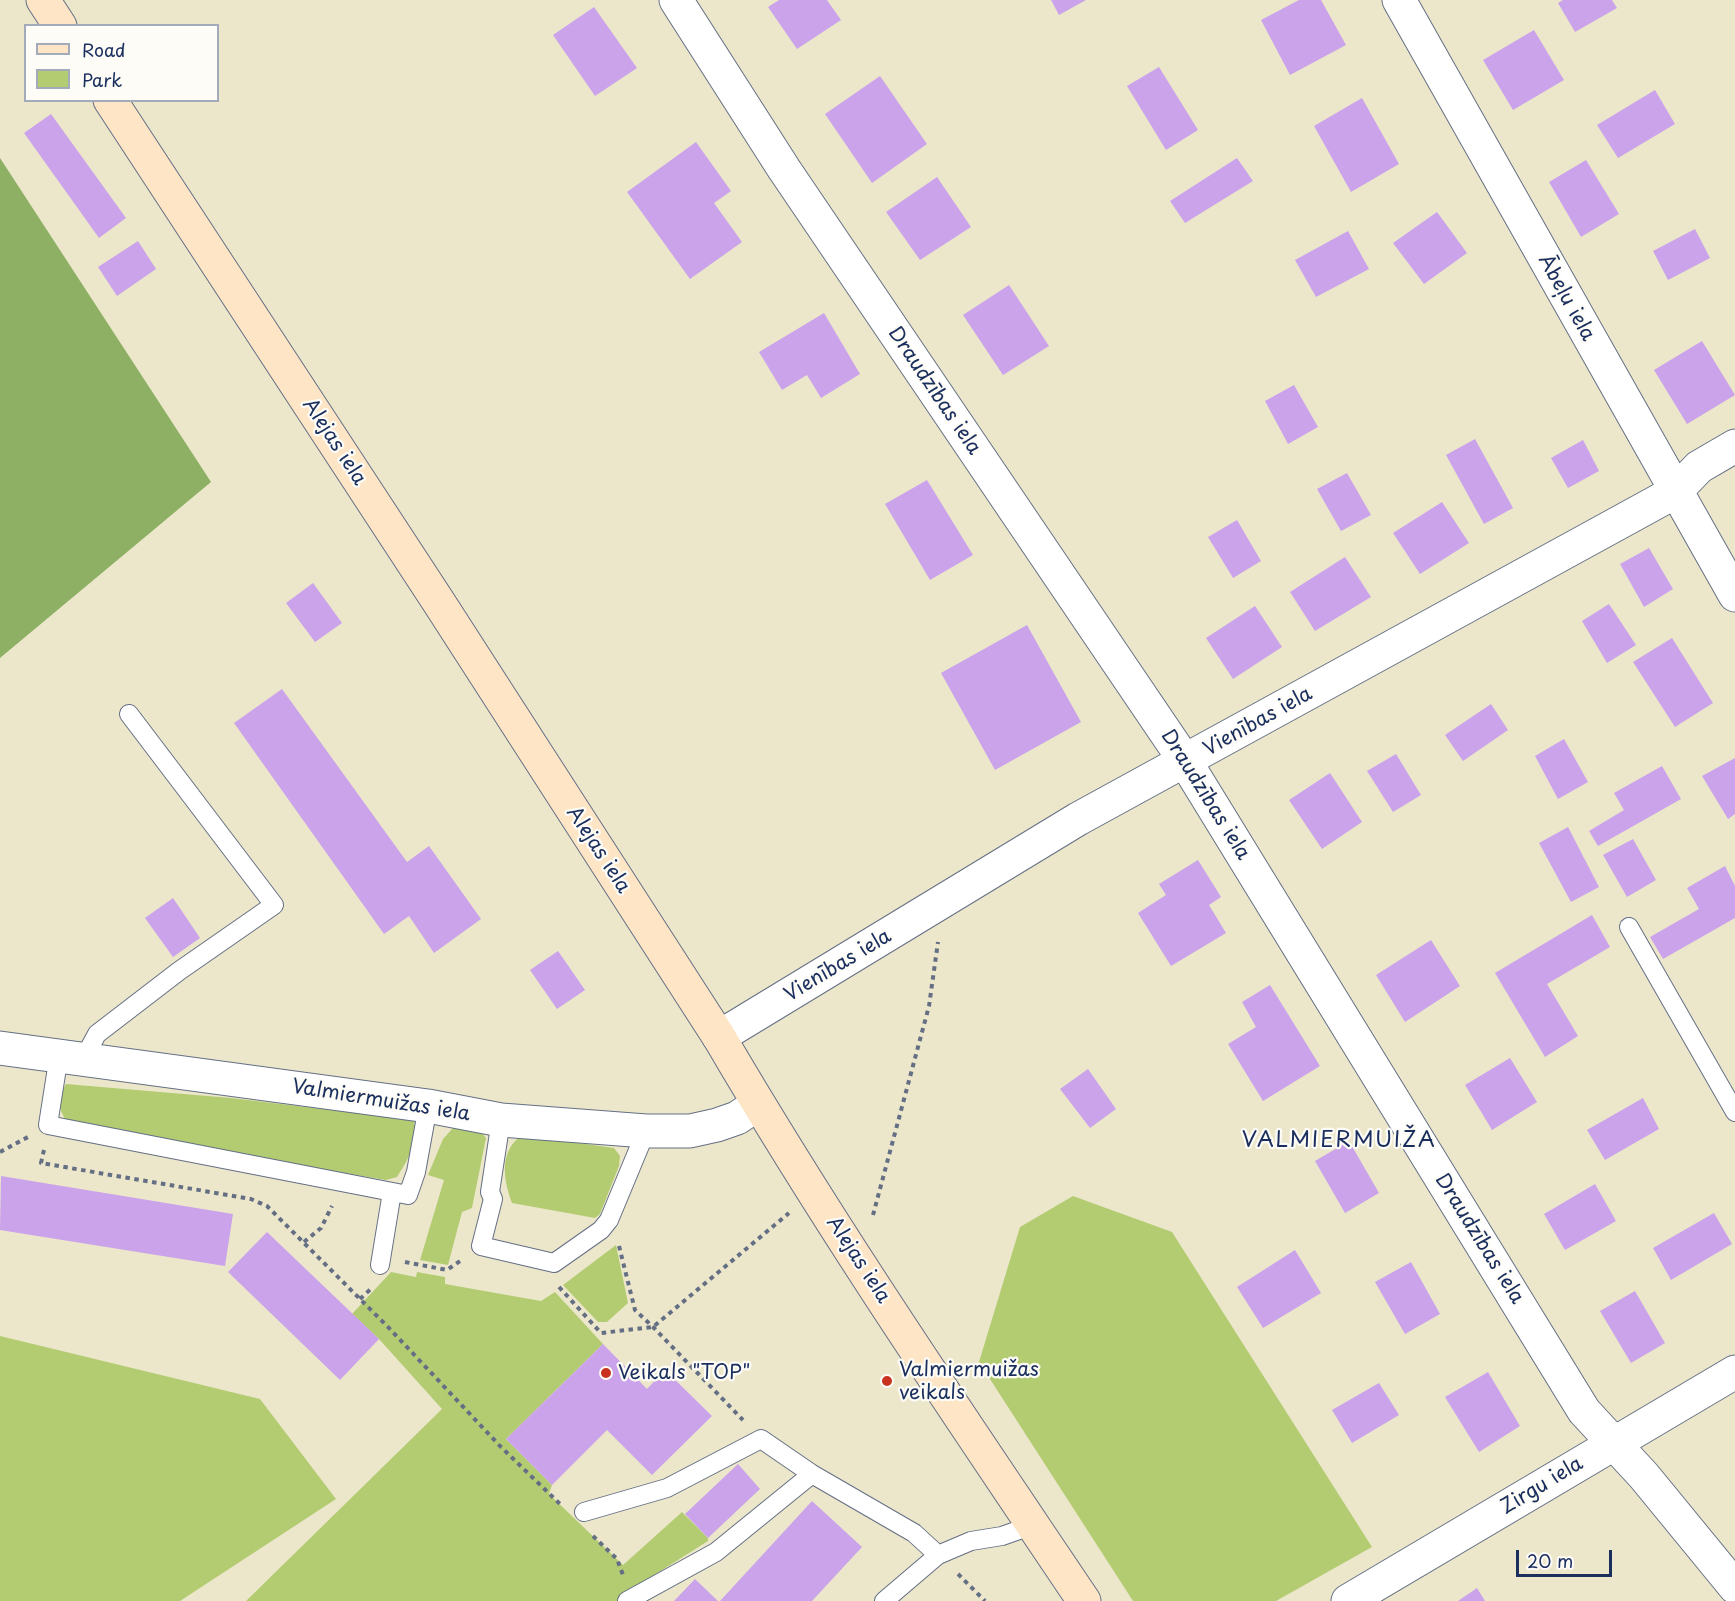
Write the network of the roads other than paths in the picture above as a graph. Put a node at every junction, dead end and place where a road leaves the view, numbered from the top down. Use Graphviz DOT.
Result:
graph roads {
  1 [pos="43,0"];
  2 [pos="677,0"];
  3 [pos="1399,0"];
  4 [pos="59,24"];
  5 [pos="111,102"];
  6 [pos="1735,446"];
  7 [pos="1675,492"];
  8 [pos="1735,595"];
  9 [pos="129,714"];
  10 [pos="1185,762"];
  11 [pos="1629,927"];
  12 [pos="719,1037"];
  13 [pos="0,1048"];
  14 [pos="72,1057"];
  15 [pos="758,1104"];
  16 [pos="428,1106"];
  17 [pos="1735,1112"];
  18 [pos="501,1120"];
  19 [pos="646,1131"];
  20 [pos="392,1192"];
  21 [pos="381,1261"];
  22 [pos="1735,1372"];
  23 [pos="1613,1444"];
  24 [pos="812,1474"];
  25 [pos="575,1511"];
  26 [pos="1033,1524"];
  27 [pos="938,1555"];
  28 [pos="1735,1587"];
  29 [pos="629,1599"];
  30 [pos="884,1601"];
  31 [pos="1084,1601"];
  32 [pos="1348,1601"];
  1 -- 4 [label="main road"];
  2 -- 10 [label="street, Draudzības iela"];
  3 -- 7 [label="street, Ābeļu iela"];
  5 -- 12 [label="main road, Alejas iela"];
  6 -- 7 [label="street, Vienības iela"];
  7 -- 8 [label="street, Ābeļu iela"];
  7 -- 10 [label="street, Vienības iela"];
  9 -- 14 [label="lane"];
  10 -- 12 [label="street, Vienības iela"];
  10 -- 23 [label="street, Draudzības iela"];
  11 -- 17 [label="lane"];
  12 -- 15 [label="main road, Alejas iela"];
  13 -- 14 [label="street, Valmiermuižas iela"];
  14 -- 16 [label="street, Valmiermuižas iela"];
  14 -- 20 [label="lane"];
  15 -- 19 [label="street, Valmiermuižas iela"];
  15 -- 26 [label="main road, Alejas iela"];
  16 -- 18 [label="street, Valmiermuižas iela"];
  16 -- 20 [label="lane"];
  18 -- 19 [label="street, Valmiermuižas iela"];
  18 -- 19 [label="lane"];
  20 -- 21 [label="lane"];
  22 -- 23 [label="street, Zirgu iela"];
  23 -- 28 [label="street, Draudzības iela"];
  23 -- 32 [label="street, Zirgu iela"];
  24 -- 25 [label="lane"];
  24 -- 27 [label="lane"];
  24 -- 29 [label="lane"];
  26 -- 27 [label="lane"];
  26 -- 31 [label="main road, Alejas iela"];
  27 -- 30 [label="lane"];
}
